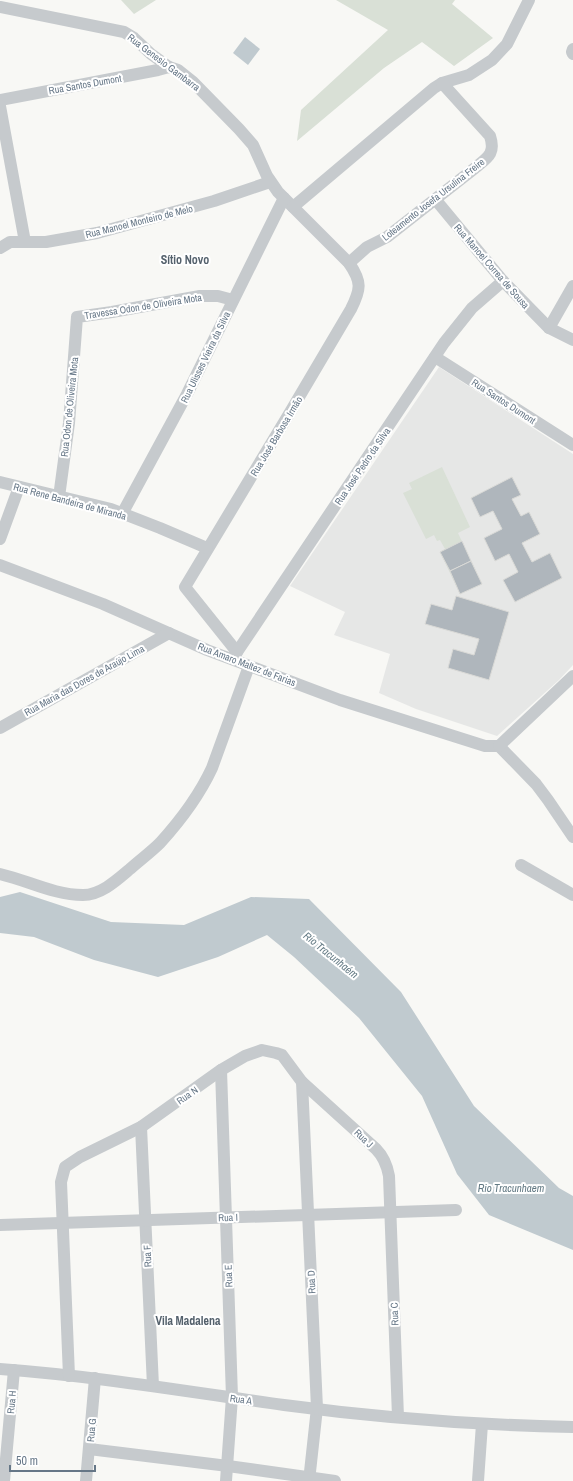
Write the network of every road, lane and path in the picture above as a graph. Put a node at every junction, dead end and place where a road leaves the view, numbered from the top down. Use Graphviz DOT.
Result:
graph roads {
  1 [pos="529,0"];
  2 [pos="0,7"];
  3 [pos="169,67"];
  4 [pos="442,83"];
  5 [pos="0,100"];
  6 [pos="0,106"];
  7 [pos="3,139"];
  8 [pos="270,182"];
  9 [pos="281,195"];
  10 [pos="435,199"];
  11 [pos="293,207"];
  12 [pos="25,242"];
  13 [pos="2,246"];
  14 [pos="349,263"];
  15 [pos="503,281"];
  16 [pos="358,282"];
  17 [pos="573,286"];
  18 [pos="233,300"];
  19 [pos="77,317"];
  20 [pos="549,328"];
  21 [pos="573,340"];
  22 [pos="435,357"];
  23 [pos="573,445"];
  24 [pos="0,482"];
  25 [pos="19,487"];
  26 [pos="59,497"];
  27 [pos="122,514"];
  28 [pos="0,539"];
  29 [pos="207,548"];
  30 [pos="0,565"];
  31 [pos="169,633"];
  32 [pos="235,656"];
  33 [pos="249,666"];
  34 [pos="573,676"];
  35 [pos="0,728"];
  36 [pos="499,746"];
  37 [pos="573,837"];
  38 [pos="520,865"];
  39 [pos="0,874"];
  40 [pos="573,895"];
  41 [pos="221,1070"];
  42 [pos="302,1082"];
  43 [pos="141,1127"];
  44 [pos="456,1210"];
  45 [pos="390,1212"];
  46 [pos="308,1215"];
  47 [pos="225,1218"];
  48 [pos="145,1220"];
  49 [pos="62,1223"];
  50 [pos="0,1225"];
  51 [pos="0,1369"];
  52 [pos="14,1370"];
  53 [pos="69,1376"];
  54 [pos="95,1378"];
  55 [pos="153,1386"];
  56 [pos="232,1397"];
  57 [pos="317,1408"];
  58 [pos="398,1417"];
  59 [pos="482,1424"];
  60 [pos="573,1427"];
  61 [pos="89,1449"];
  62 [pos="228,1466"];
  63 [pos="310,1480"];
  64 [pos="4,1481"];
  65 [pos="86,1481"];
  66 [pos="226,1481"];
  67 [pos="336,1481"];
  68 [pos="478,1481"];
  1 -- 4 [label="street"];
  2 -- 3 [label="street, Rua Genesio Gambarra"];
  3 -- 5 [label="street, Rua Santos Dumont"];
  3 -- 8 [label="street, Rua Genesio Gambarra"];
  4 -- 10 [label="street, Loteamento Josefa Ursulina Freire"];
  4 -- 11 [label="street"];
  6 -- 7 [label="street"];
  7 -- 12 [label="street"];
  8 -- 9 [label="street, Rua Genesio Gambarra"];
  8 -- 12 [label="street, Rua Manoel Monteiro de Melo"];
  9 -- 11 [label="street, Rua Genesio Gambarra"];
  9 -- 18 [label="street, Rua Ulisses Vieira da Silva"];
  10 -- 14 [label="street, Loteamento Josefa Ursulina Freire"];
  10 -- 15 [label="street, Rua Manoel Correa de Sousa"];
  11 -- 14 [label="street, Rua Genesio Gambarra"];
  12 -- 13 [label="street, Rua Manoel Monteiro de Melo"];
  14 -- 16 [label="street, Rua Genesio Gambarra"];
  15 -- 20 [label="street, Rua Manoel Correa de Sousa"];
  15 -- 22 [label="street, Rua José Pedro da Silva"];
  16 -- 29 [label="street, Rua José Barbosa Irmão"];
  17 -- 20 [label="street"];
  18 -- 19 [label="street, Travessa Odon de Oliveira Mota"];
  18 -- 27 [label="street, Rua Ulisses Vieira da Silva"];
  19 -- 26 [label="street, Rua Odon de Oliveira Mota"];
  20 -- 21 [label="street, Rua Manoel Correa de Sousa"];
  22 -- 23 [label="street, Rua Santos Dumont"];
  22 -- 32 [label="street, Rua José Pedro da Silva"];
  24 -- 25 [label="street, Rua Rene Bandeira de Miranda"];
  25 -- 26 [label="street, Rua Rene Bandeira de Miranda"];
  25 -- 28 [label="street"];
  26 -- 27 [label="street, Rua Rene Bandeira de Miranda"];
  27 -- 29 [label="street, Rua Rene Bandeira de Miranda"];
  29 -- 32 [label="street, Rua José Barbosa Irmão"];
  30 -- 31 [label="street, Rua Amaro Maltez de Farias"];
  31 -- 32 [label="street, Rua Amaro Maltez de Farias"];
  31 -- 35 [label="street, Rua Maria das Dores de Araújo Lima"];
  32 -- 33 [label="street, Rua Amaro Maltez de Farias"];
  33 -- 36 [label="street, Rua Amaro Maltez de Farias"];
  33 -- 39 [label="street"];
  34 -- 36 [label="street"];
  36 -- 37 [label="street"];
  38 -- 40 [label="street"];
  41 -- 42 [label="street, Rua N"];
  41 -- 43 [label="street, Rua N"];
  41 -- 47 [label="street, Rua E"];
  42 -- 45 [label="street, Rua J"];
  42 -- 46 [label="street, Rua D"];
  43 -- 48 [label="street, Rua F"];
  43 -- 49 [label="street, Rua N"];
  44 -- 45 [label="street, Rua I"];
  45 -- 46 [label="street, Rua I"];
  45 -- 58 [label="street, Rua C"];
  46 -- 47 [label="street, Rua I"];
  46 -- 57 [label="street, Rua D"];
  47 -- 48 [label="street, Rua I"];
  47 -- 56 [label="street, Rua E"];
  48 -- 49 [label="street, Rua I"];
  48 -- 55 [label="street, Rua F"];
  49 -- 50 [label="street, Rua I"];
  49 -- 53 [label="street"];
  51 -- 52 [label="street, Rua A"];
  52 -- 53 [label="street, Rua A"];
  52 -- 64 [label="street, Rua H"];
  53 -- 54 [label="street, Rua A"];
  54 -- 55 [label="street, Rua A"];
  54 -- 61 [label="street, Rua G"];
  55 -- 56 [label="street, Rua A"];
  56 -- 57 [label="street, Rua A"];
  56 -- 62 [label="street, Rua E"];
  57 -- 58 [label="street, Rua A"];
  57 -- 63 [label="street, Rua D"];
  58 -- 59 [label="street, Rua A"];
  59 -- 60 [label="street, Rua A"];
  59 -- 68 [label="street"];
  61 -- 62 [label="street"];
  61 -- 65 [label="street, Rua G"];
  62 -- 63 [label="street"];
  62 -- 66 [label="street, Rua E"];
  63 -- 67 [label="street"];
}
